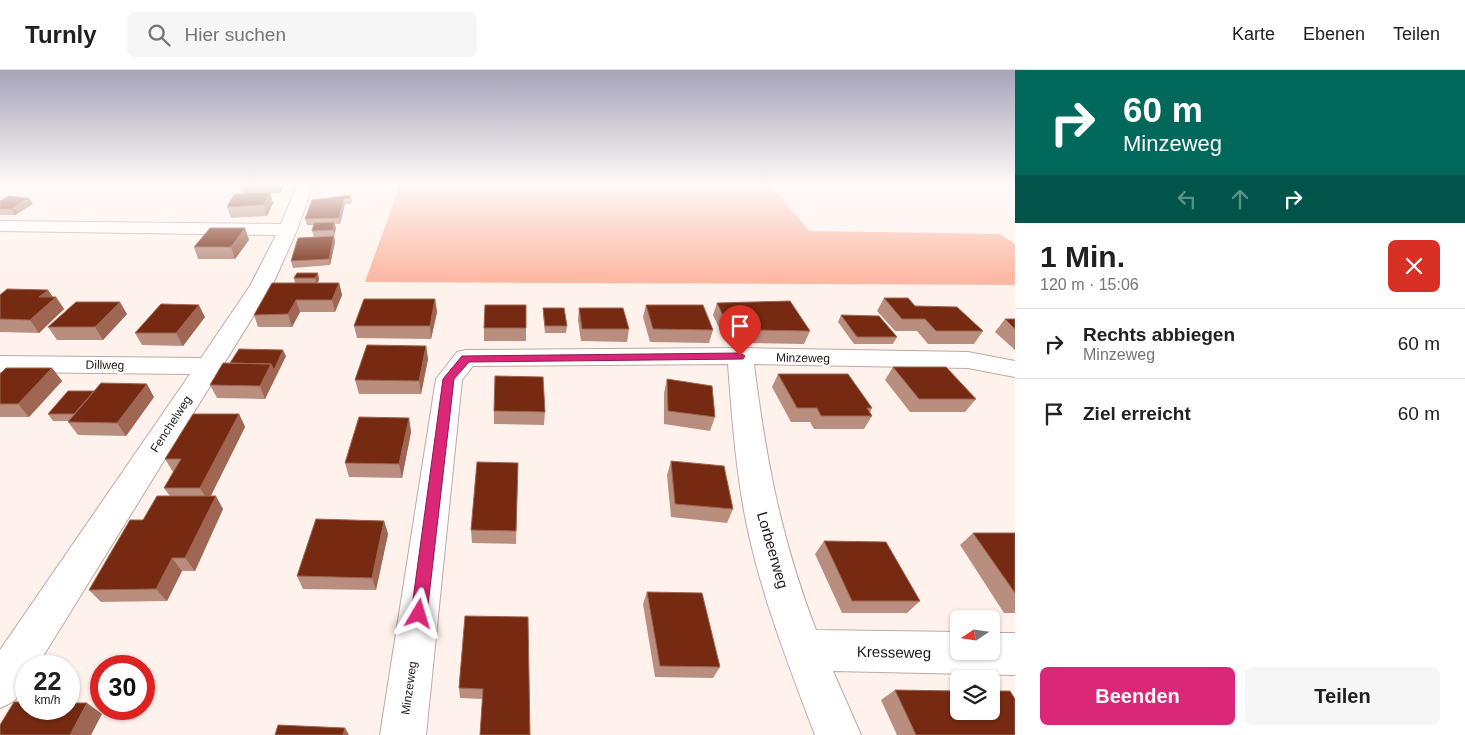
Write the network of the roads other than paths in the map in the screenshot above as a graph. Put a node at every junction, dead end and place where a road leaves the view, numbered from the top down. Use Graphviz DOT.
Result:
graph roads {
  1 [pos="294,216"];
  2 [pos="0,226"];
  3 [pos="288,230"];
  4 [pos="740,356"];
  5 [pos="0,364"];
  6 [pos="209,366"];
  7 [pos="1015,369"];
  8 [pos="803,650"];
  9 [pos="1015,654"];
  10 [pos="7,665"];
  11 [pos="403,735"];
  12 [pos="838,735"];
  1 -- 3 [label="street, Fenchelweg"];
  2 -- 3 [label="street"];
  3 -- 6 [label="street, Fenchelweg"];
  4 -- 7 [label="street, Minzeweg"];
  4 -- 8 [label="street, Lorbeerweg"];
  4 -- 11 [label="street, Minzeweg"];
  5 -- 6 [label="street, Dillweg"];
  6 -- 10 [label="street, Fenchelweg"];
  8 -- 9 [label="street, Kresseweg"];
  8 -- 12 [label="street, Lorbeerweg"];
}
